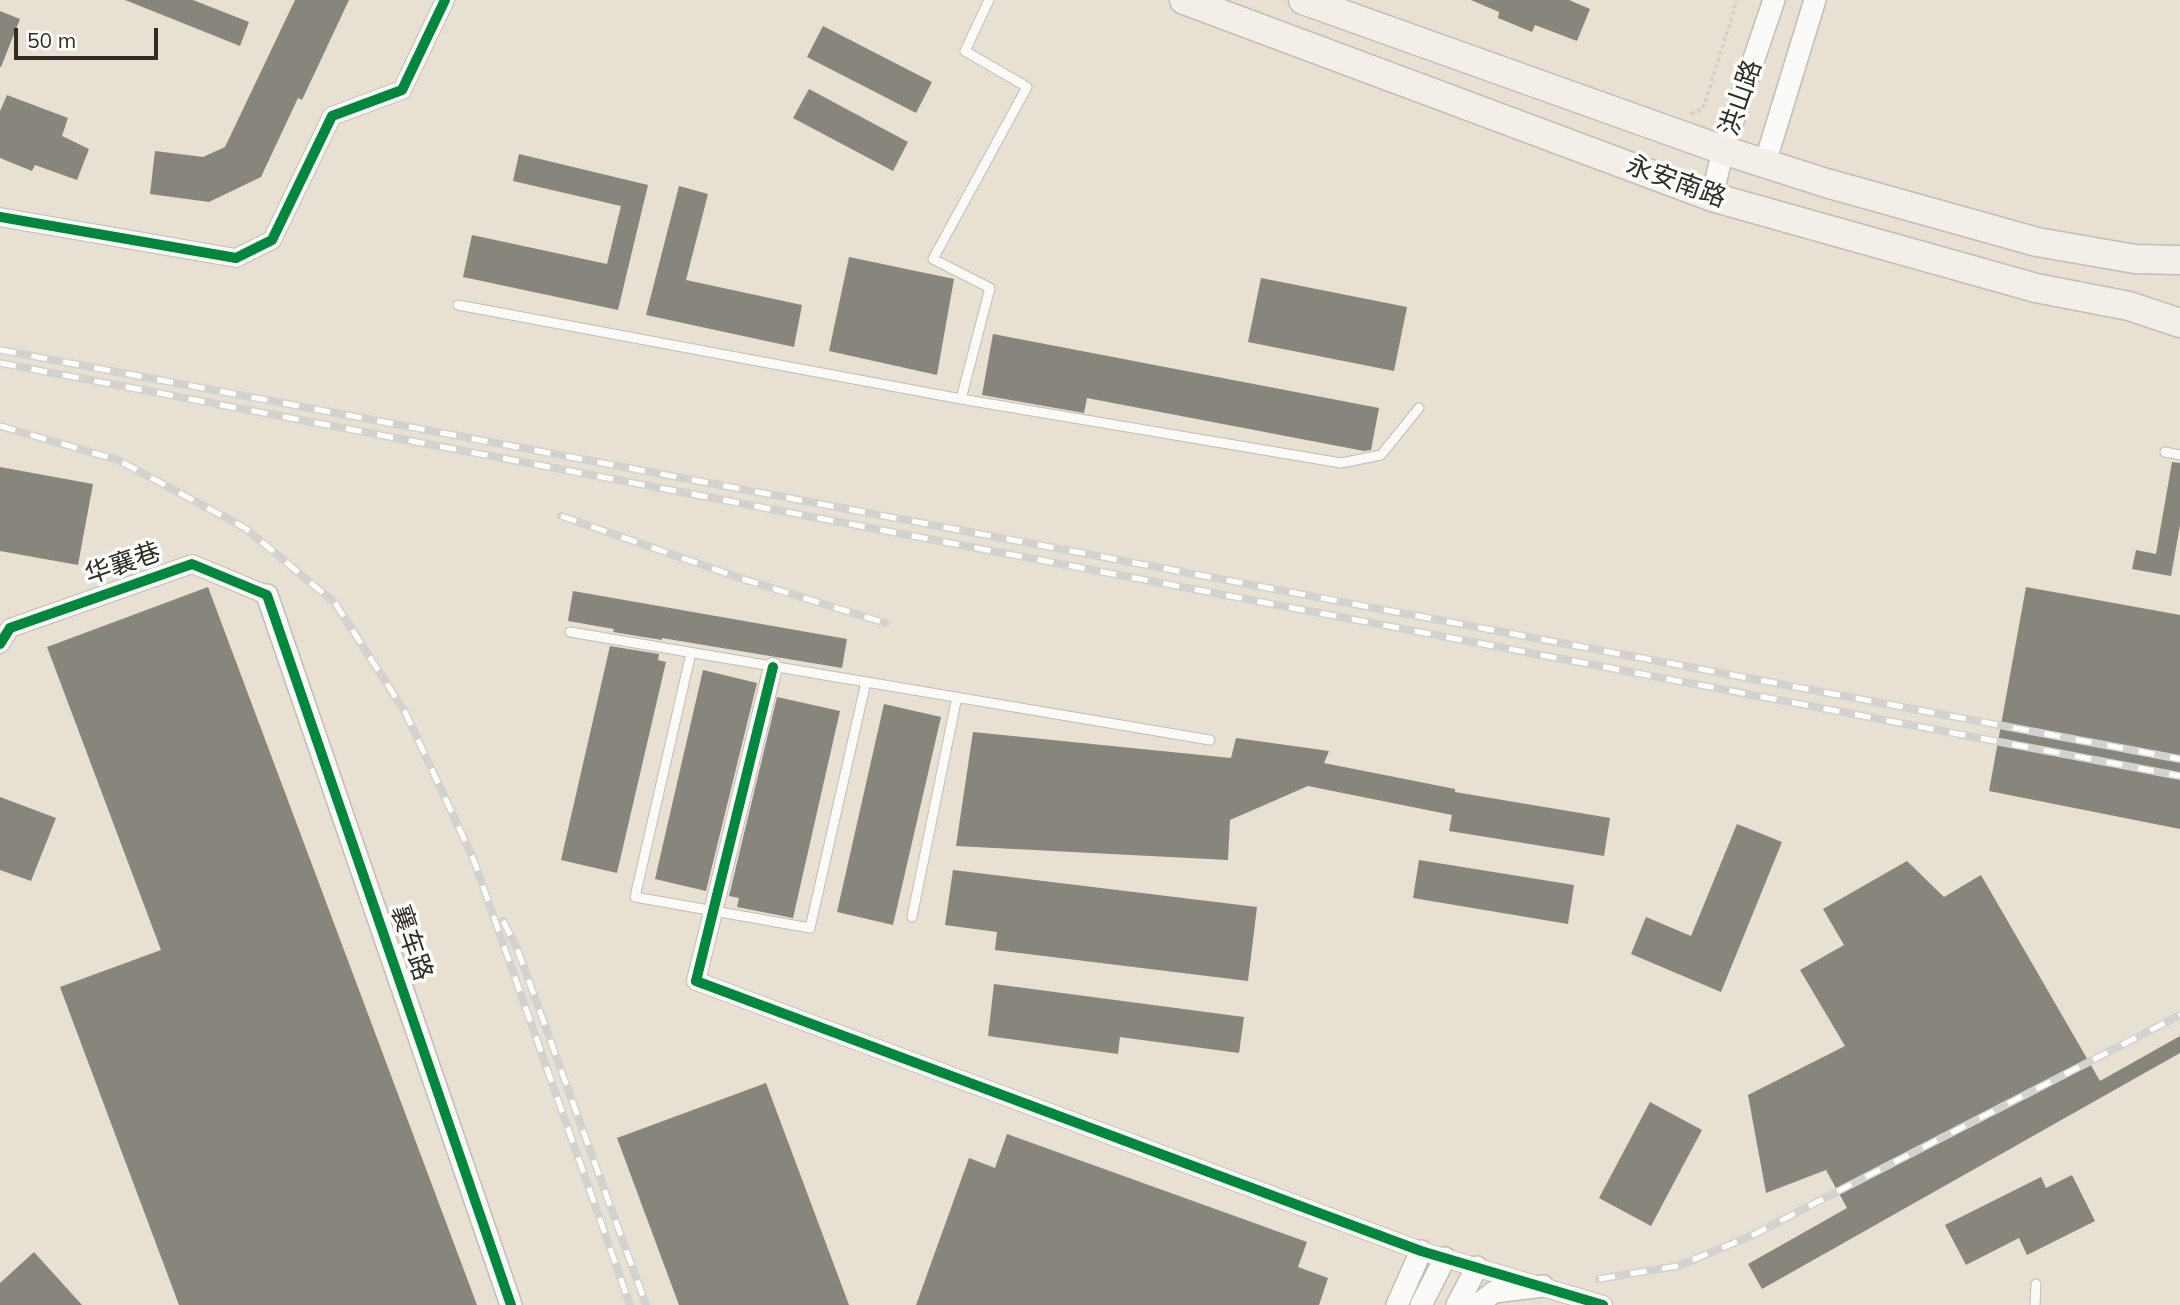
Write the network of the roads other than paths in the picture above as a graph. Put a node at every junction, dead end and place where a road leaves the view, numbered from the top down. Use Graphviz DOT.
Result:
graph roads {
  1 [pos="445,0"];
  2 [pos="989,0"];
  3 [pos="1184,0"];
  4 [pos="1303,0"];
  5 [pos="1774,0"];
  6 [pos="1815,0"];
  7 [pos="1723,150"];
  8 [pos="1765,163"];
  9 [pos="1712,197"];
  10 [pos="0,217"];
  11 [pos="2136,258"];
  12 [pos="2180,260"];
  13 [pos="2180,267"];
  14 [pos="458,305"];
  15 [pos="2129,306"];
  16 [pos="2180,315"];
  17 [pos="2180,323"];
  18 [pos="961,399"];
  19 [pos="1419,408"];
  20 [pos="2165,452"];
  21 [pos="2180,455"];
  22 [pos="267,595"];
  23 [pos="570,632"];
  24 [pos="0,643"];
  25 [pos="691,653"];
  26 [pos="773,667"];
  27 [pos="866,682"];
  28 [pos="957,697"];
  29 [pos="1210,740"];
  30 [pos="713,912"];
  31 [pos="912,917"];
  32 [pos="1421,1251"];
  33 [pos="1445,1258"];
  34 [pos="1477,1267"];
  35 [pos="2036,1284"];
  36 [pos="1543,1286"];
  37 [pos="511,1305"];
  38 [pos="1396,1305"];
  39 [pos="1421,1305"];
  40 [pos="1457,1305"];
  41 [pos="1477,1305"];
  42 [pos="1604,1305"];
  43 [pos="2035,1305"];
  1 -- 10 [label="street"];
  2 -- 18 [label="lane"];
  3 -- 9 [label="main road, 永安南路"];
  4 -- 7 [label="main road, 永安南路"];
  5 -- 7 [label="street, 洪山路"];
  6 -- 8 [label="street, 洪山路"];
  7 -- 8 [label="main road, 永安南路"];
  7 -- 9 [label="street, 洪山路"];
  8 -- 11 [label="main road, 永安南路"];
  9 -- 15 [label="main road, 永安南路"];
  11 -- 12 [label="main road, 永安南路"];
  11 -- 13 [label="main road"];
  14 -- 18 [label="lane"];
  15 -- 16 [label="main road"];
  15 -- 17 [label="main road, 永安南路"];
  18 -- 19 [label="lane"];
  20 -- 21 [label="lane"];
  22 -- 24 [label="street, 华襄巷"];
  22 -- 37 [label="street, 襄车路"];
  23 -- 25 [label="lane"];
  25 -- 26 [label="lane"];
  25 -- 30 [label="lane"];
  26 -- 27 [label="lane"];
  26 -- 30 [label="street"];
  27 -- 28 [label="lane"];
  27 -- 30 [label="lane"];
  28 -- 29 [label="lane"];
  28 -- 31 [label="lane"];
  30 -- 32 [label="street"];
  32 -- 33 [label="street"];
  32 -- 38 [label="street"];
  33 -- 34 [label="street"];
  33 -- 39 [label="street"];
  34 -- 36 [label="street"];
  34 -- 40 [label="street"];
  35 -- 43 [label="lane"];
  36 -- 41 [label="street"];
  36 -- 42 [label="street"];
}
